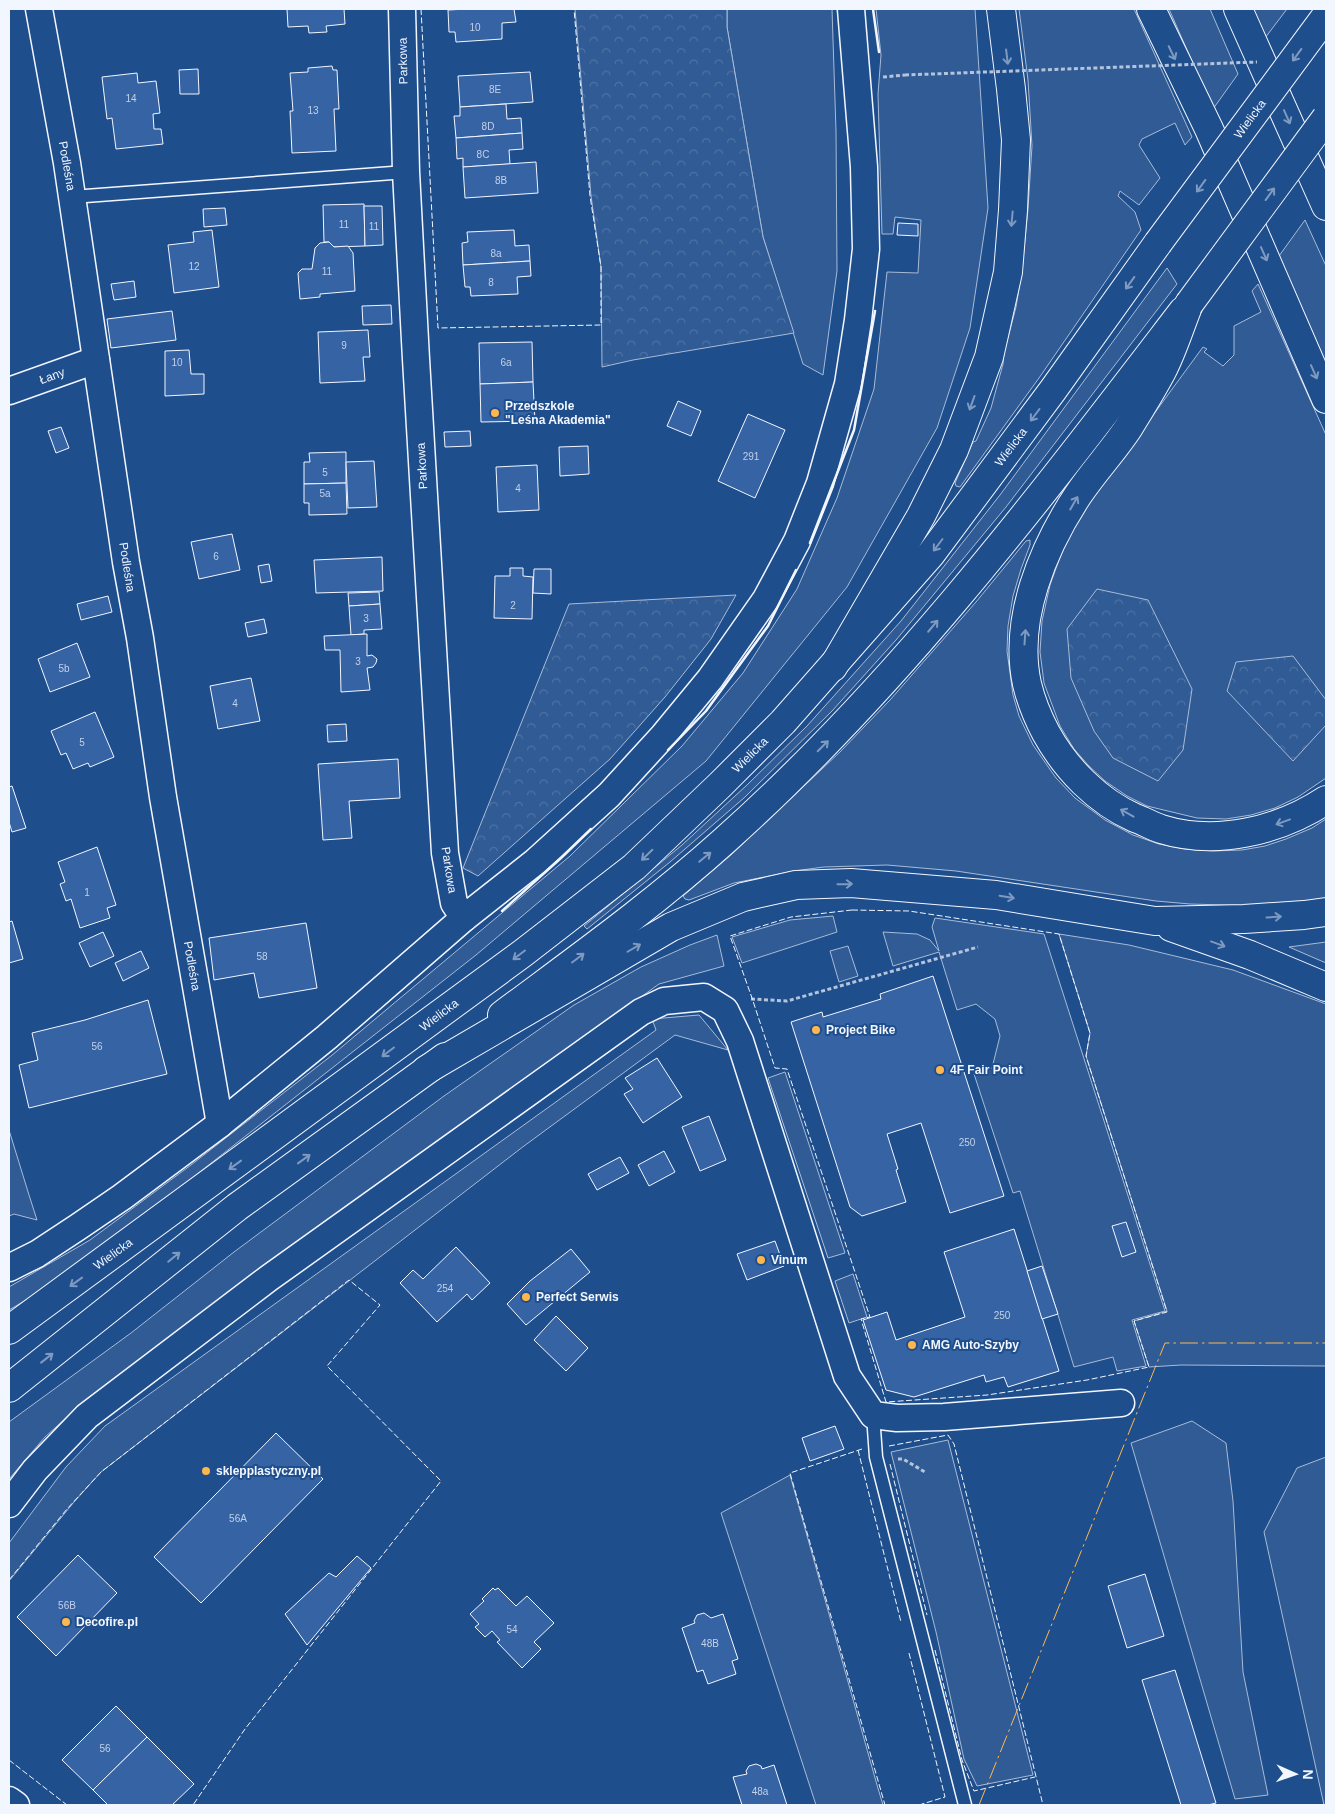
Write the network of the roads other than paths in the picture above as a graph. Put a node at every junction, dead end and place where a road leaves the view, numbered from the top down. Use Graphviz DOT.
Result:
graph roads {
  1 [pos="39,9"];
  2 [pos="402,9"];
  3 [pos="851,9"];
  4 [pos="1001,9"];
  5 [pos="1151,9"];
  6 [pos="1238,9"];
  7 [pos="1326,16"];
  8 [pos="1326,118"];
  9 [pos="406,172"];
  10 [pos="72,197"];
  11 [pos="1326,206"];
  12 [pos="1189,304"];
  13 [pos="96,360"];
  14 [pos="9,392"];
  15 [pos="1326,399"];
  16 [pos="833,667"];
  17 [pos="1326,800"];
  18 [pos="1326,912"];
  19 [pos="464,918"];
  20 [pos="1156,921"];
  21 [pos="1326,987"];
  22 [pos="426,1070"];
  23 [pos="220,1124"];
  24 [pos="9,1268"];
  25 [pos="9,1330"];
  26 [pos="9,1388"];
  27 [pos="1121,1403"];
  28 [pos="873,1414"];
  29 [pos="9,1504"];
  30 [pos="9,1800"];
  31 [pos="16,1805"];
  32 [pos="965,1805"];
  1 -- 10 [label="street, Podleśna"];
  2 -- 9 [label="street, Parkowa"];
  3 -- 19 [label="street"];
  4 -- 16 [label="main road, one-way"];
  5 -- 15 [label="main road, one-way"];
  6 -- 11 [label="main road, one-way"];
  7 -- 16 [label="main road, Wielicka, one-way, bridge"];
  12 -- 8 [label="main road, one-way, bridge"];
  9 -- 10 [label="lane"];
  9 -- 19 [label="street, Parkowa"];
  10 -- 13 [label="street, Podleśna"];
  17 -- 12 [label="main road, one-way"];
  22 -- 12 [label="main road, one-way"];
  13 -- 14 [label="street, Łany"];
  13 -- 23 [label="street, Podleśna"];
  16 -- 25 [label="main road, Wielicka, one-way"];
  20 -- 18 [label="main road, one-way"];
  19 -- 23 [label="street"];
  20 -- 21 [label="main road, one-way"];
  22 -- 20 [label="main road, one-way"];
  26 -- 22 [label="main road, one-way"];
  23 -- 24 [label="street"];
  27 -- 28 [label="street"];
  28 -- 29 [label="street"];
  28 -- 32 [label="lane"];
  30 -- 31 [label="street"];
}
